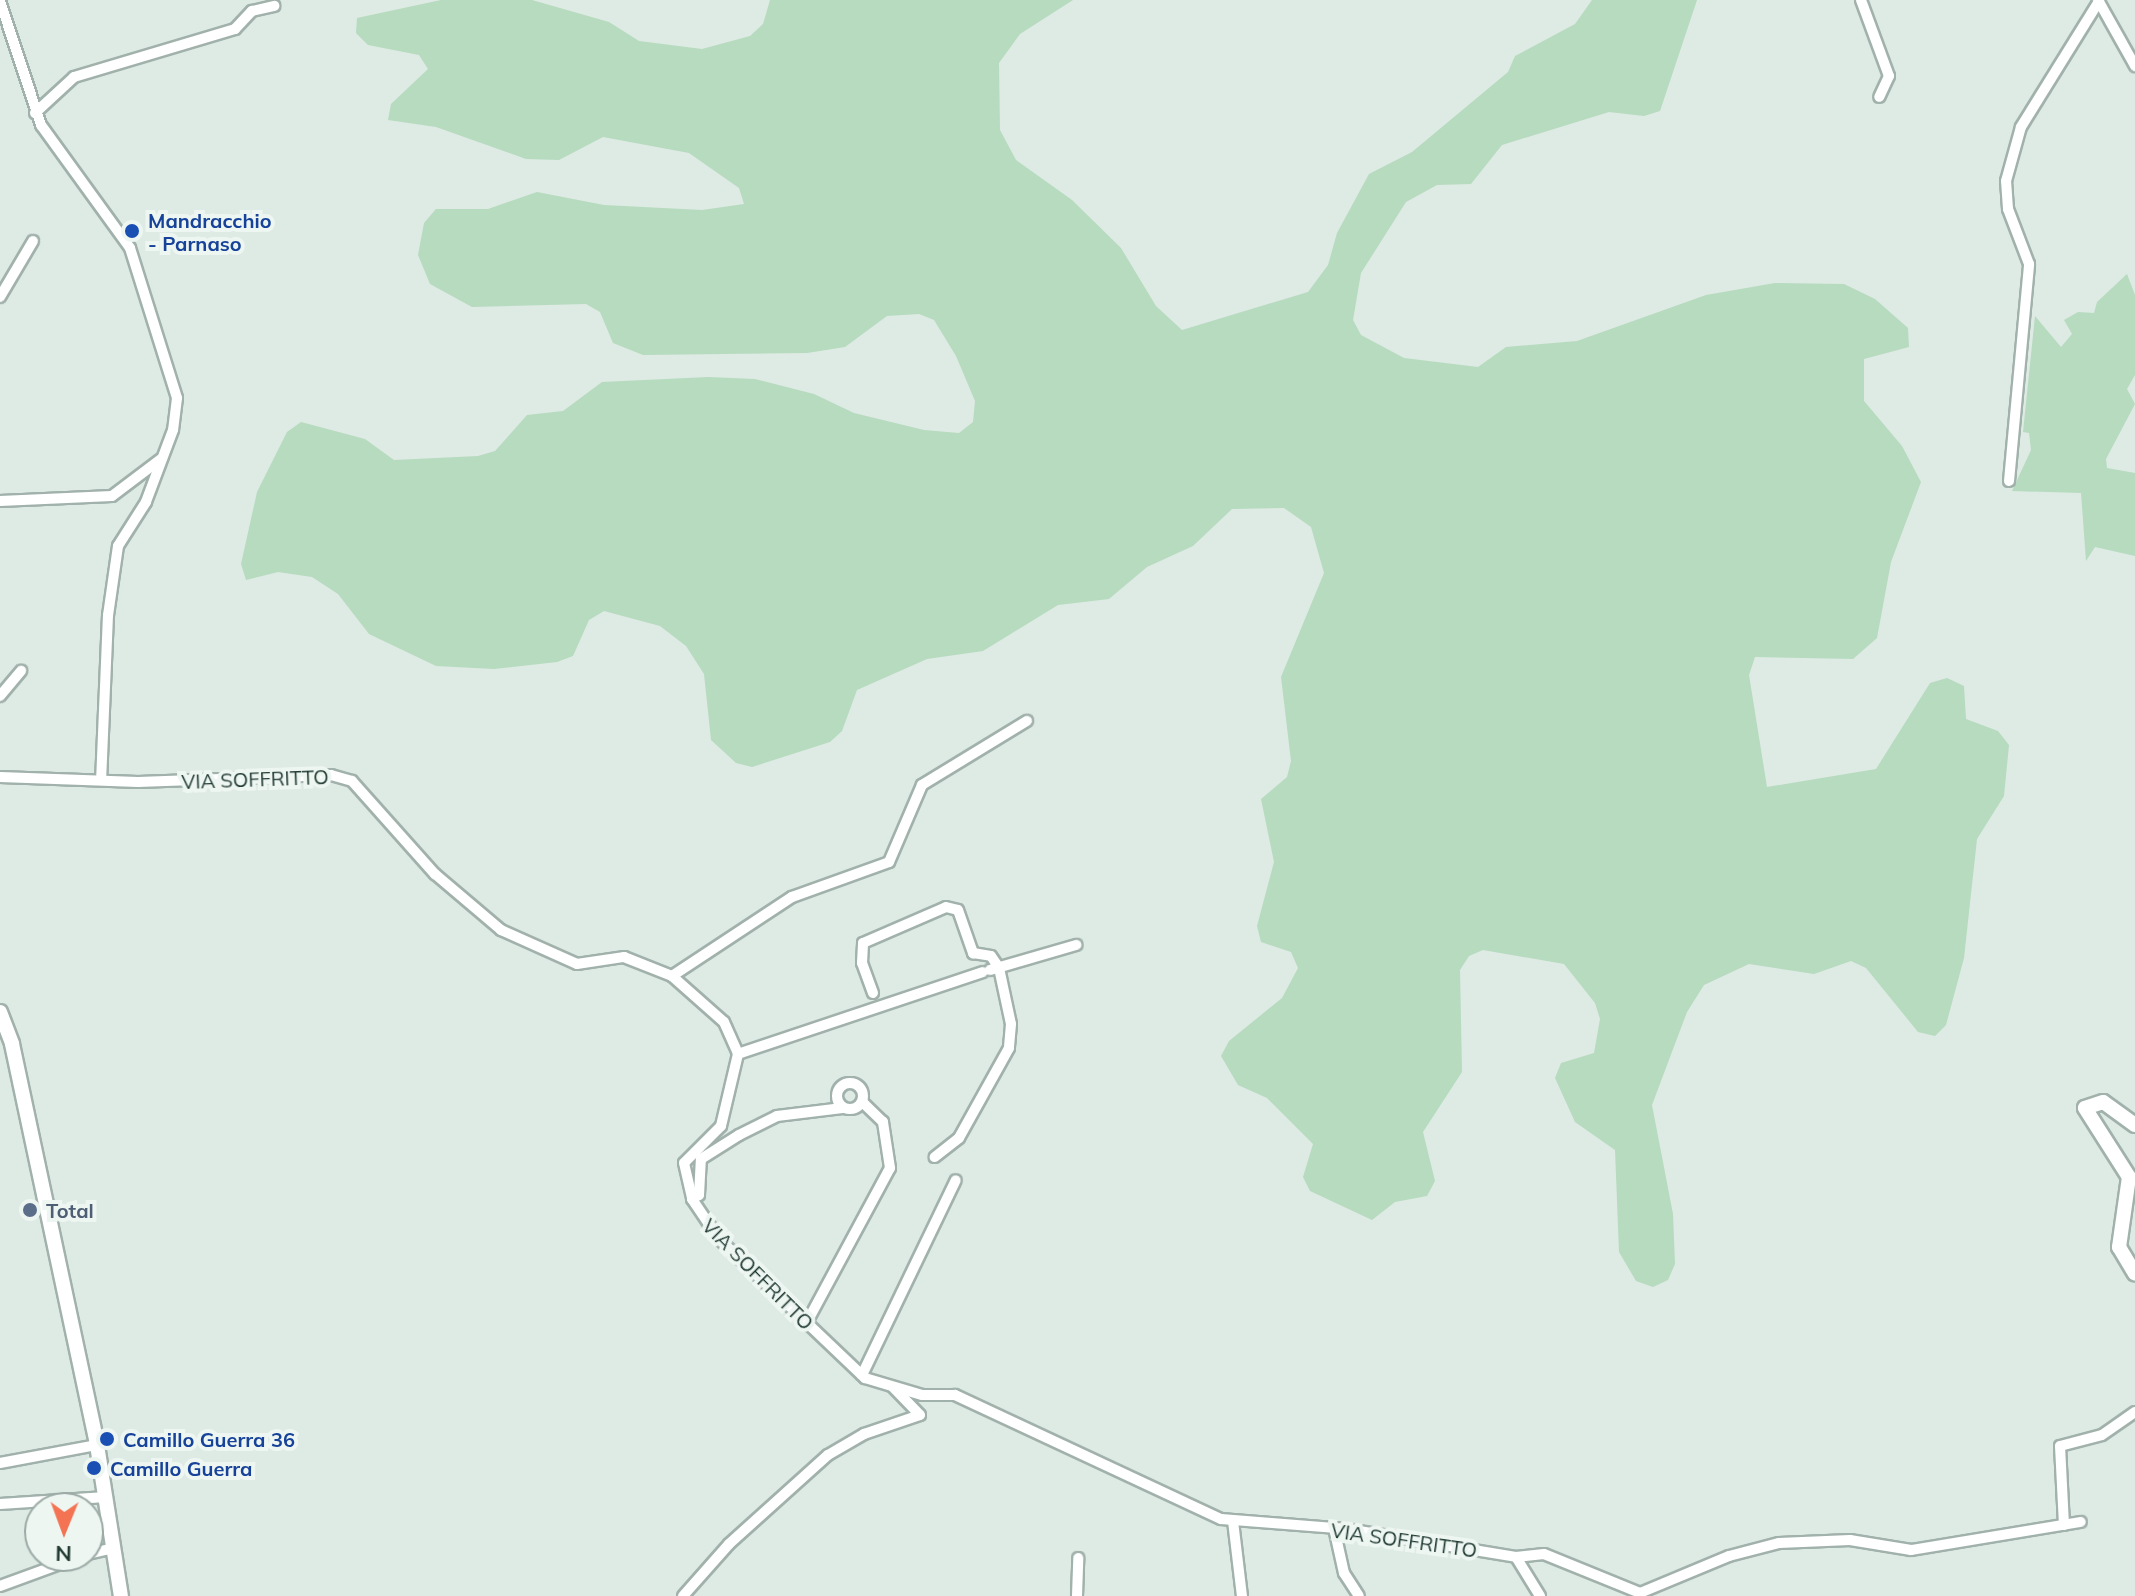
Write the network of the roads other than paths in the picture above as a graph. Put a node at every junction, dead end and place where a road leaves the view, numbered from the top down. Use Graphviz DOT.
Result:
graph roads {
  1 [pos="1861,0"];
  2 [pos="0,1"];
  3 [pos="2099,1"];
  4 [pos="274,6"];
  5 [pos="2135,66"];
  6 [pos="1879,97"];
  7 [pos="35,113"];
  8 [pos="33,241"];
  9 [pos="0,297"];
  10 [pos="164,455"];
  11 [pos="2009,481"];
  12 [pos="0,501"];
  13 [pos="21,671"];
  14 [pos="0,696"];
  15 [pos="1027,721"];
  16 [pos="0,777"];
  17 [pos="101,779"];
  18 [pos="1076,945"];
  19 [pos="991,970"];
  20 [pos="672,976"];
  21 [pos="873,993"];
  22 [pos="0,1012"];
  23 [pos="738,1054"];
  24 [pos="862,1102"];
  25 [pos="843,1108"];
  26 [pos="2135,1125"];
  27 [pos="935,1157"];
  28 [pos="956,1180"];
  29 [pos="692,1199"];
  30 [pos="2135,1274"];
  31 [pos="806,1324"];
  32 [pos="862,1375"];
  33 [pos="893,1387"];
  34 [pos="2135,1412"];
  35 [pos="97,1445"];
  36 [pos="0,1463"];
  37 [pos="106,1497"];
  38 [pos="0,1504"];
  39 [pos="1233,1521"];
  40 [pos="2081,1522"];
  41 [pos="2064,1525"];
  42 [pos="1334,1528"];
  43 [pos="113,1548"];
  44 [pos="104,1550"];
  45 [pos="1516,1557"];
  46 [pos="1078,1558"];
  47 [pos="38,1572"];
  48 [pos="0,1586"];
  49 [pos="121,1596"];
  50 [pos="683,1596"];
  51 [pos="1077,1596"];
  52 [pos="1242,1596"];
  53 [pos="1359,1596"];
  54 [pos="1540,1596"];
  1 -- 6 [label="street"];
  2 -- 7 [label="street"];
  3 -- 5 [label="street"];
  3 -- 11 [label="street"];
  4 -- 7 [label="street"];
  7 -- 10 [label="street"];
  8 -- 9 [label="street"];
  10 -- 12 [label="street"];
  10 -- 17 [label="street"];
  13 -- 14 [label="street"];
  15 -- 20 [label="street"];
  16 -- 17 [label="street, VIA SOFFRITTO"];
  17 -- 20 [label="street, VIA SOFFRITTO"];
  18 -- 19 [label="street"];
  19 -- 21 [label="street"];
  19 -- 23 [label="street"];
  19 -- 27 [label="street"];
  20 -- 23 [label="street, VIA SOFFRITTO"];
  22 -- 35 [label="street"];
  23 -- 29 [label="street, VIA SOFFRITTO"];
  24 -- 25 [label="street"];
  24 -- 25 [label="street"];
  24 -- 31 [label="street"];
  25 -- 29 [label="street"];
  26 -- 30 [label="street"];
  28 -- 32 [label="street"];
  29 -- 31 [label="street, VIA SOFFRITTO"];
  31 -- 32 [label="street, VIA SOFFRITTO"];
  32 -- 33 [label="street, VIA SOFFRITTO"];
  33 -- 39 [label="street, VIA SOFFRITTO"];
  33 -- 50 [label="street"];
  34 -- 41 [label="street"];
  35 -- 36 [label="street"];
  35 -- 37 [label="street"];
  37 -- 38 [label="street"];
  37 -- 43 [label="street"];
  39 -- 42 [label="street, VIA SOFFRITTO"];
  39 -- 52 [label="street"];
  40 -- 41 [label="street, VIA SOFFRITTO"];
  41 -- 45 [label="street, VIA SOFFRITTO"];
  42 -- 45 [label="street, VIA SOFFRITTO"];
  42 -- 53 [label="street"];
  43 -- 44 [label="street"];
  43 -- 49 [label="street"];
  45 -- 54 [label="street"];
  46 -- 51 [label="street"];
  47 -- 48 [label="street"];
}
